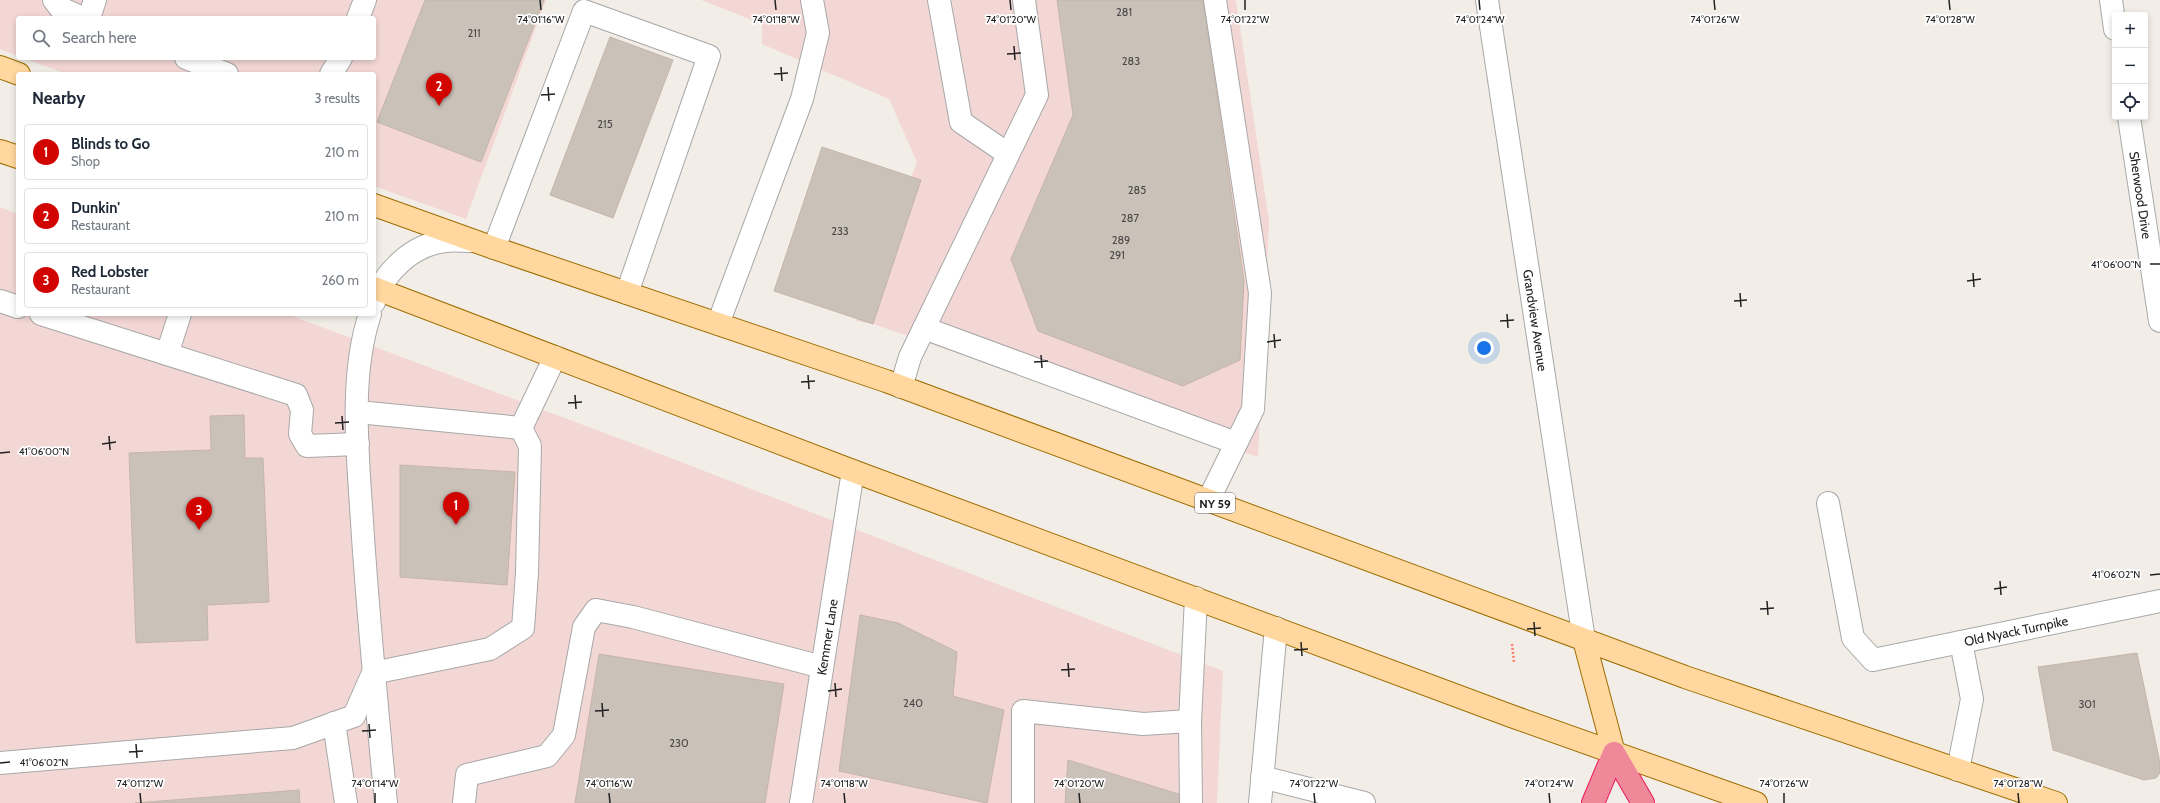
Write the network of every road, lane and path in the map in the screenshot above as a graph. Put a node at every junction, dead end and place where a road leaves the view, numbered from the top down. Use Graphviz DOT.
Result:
graph roads {
  1 [pos="54,0"];
  2 [pos="95,0"];
  3 [pos="365,0"];
  4 [pos="812,0"];
  5 [pos="939,0"];
  6 [pos="1024,0"];
  7 [pos="1215,0"];
  8 [pos="1487,0"];
  9 [pos="2111,0"];
  10 [pos="2113,12"];
  11 [pos="78,16"];
  12 [pos="90,16"];
  13 [pos="359,16"];
  14 [pos="191,60"];
  15 [pos="340,60"];
  16 [pos="0,67"];
  17 [pos="223,72"];
  18 [pos="332,72"];
  19 [pos="16,73"];
  20 [pos="2129,120"];
  21 [pos="0,151"];
  22 [pos="1008,154"];
  23 [pos="16,157"];
  24 [pos="376,205"];
  25 [pos="473,241"];
  26 [pos="494,248"];
  27 [pos="376,292"];
  28 [pos="376,293"];
  29 [pos="627,293"];
  30 [pos="0,301"];
  31 [pos="16,306"];
  32 [pos="47,316"];
  33 [pos="179,316"];
  34 [pos="369,316"];
  35 [pos="2160,321"];
  36 [pos="718,324"];
  37 [pos="924,328"];
  38 [pos="167,354"];
  39 [pos="555,357"];
  40 [pos="901,387"];
  41 [pos="358,412"];
  42 [pos="521,428"];
  43 [pos="1236,443"];
  44 [pos="358,444"];
  45 [pos="854,471"];
  46 [pos="1208,501"];
  47 [pos="1828,503"];
  48 [pos="1196,598"];
  49 [pos="2160,601"];
  50 [pos="1276,628"];
  51 [pos="1584,640"];
  52 [pos="1961,642"];
  53 [pos="1512,643"];
  54 [pos="1514,662"];
  55 [pos="822,667"];
  56 [pos="373,672"];
  57 [pos="1190,721"];
  58 [pos="334,723"];
  59 [pos="1614,753"];
  60 [pos="0,763"];
  61 [pos="1958,770"];
  62 [pos="1262,778"];
  63 [pos="346,803"];
  64 [pos="386,803"];
  65 [pos="464,803"];
  66 [pos="801,803"];
  67 [pos="1023,803"];
  68 [pos="1191,803"];
  69 [pos="1260,803"];
  70 [pos="1364,803"];
  71 [pos="1593,803"];
  72 [pos="1643,803"];
  73 [pos="1756,803"];
  74 [pos="2056,803"];
  1 -- 11 [label="street"];
  2 -- 12 [label="street"];
  3 -- 13 [label="street"];
  4 -- 36 [label="street"];
  5 -- 22 [label="street"];
  6 -- 22 [label="street"];
  7 -- 43 [label="street"];
  8 -- 51 [label="street, Grandview Avenue"];
  9 -- 10 [label="street"];
  14 -- 17 [label="street"];
  15 -- 18 [label="street"];
  16 -- 19 [label="main road"];
  20 -- 35 [label="street, Sherwood Drive"];
  21 -- 23 [label="main road"];
  22 -- 37 [label="street"];
  24 -- 25 [label="main road, NY 59"];
  25 -- 26 [label="main road, NY 59"];
  25 -- 27 [label="street"];
  26 -- 29 [label="main road, NY 59"];
  26 -- 29 [label="street"];
  28 -- 39 [label="main road"];
  29 -- 36 [label="main road, NY 59"];
  30 -- 31 [label="street"];
  32 -- 38 [label="street"];
  33 -- 38 [label="street"];
  34 -- 41 [label="street"];
  36 -- 40 [label="main road, NY 59"];
  37 -- 40 [label="street"];
  37 -- 43 [label="street"];
  38 -- 44 [label="street"];
  39 -- 42 [label="street"];
  39 -- 45 [label="main road"];
  40 -- 46 [label="main road, NY 59"];
  41 -- 42 [label="street"];
  41 -- 44 [label="street"];
  42 -- 56 [label="street"];
  43 -- 46 [label="street"];
  44 -- 56 [label="street"];
  45 -- 48 [label="main road"];
  45 -- 55 [label="street, Kemmer Lane"];
  46 -- 51 [label="main road, NY 59"];
  47 -- 52 [label="street, Old Nyack Turnpike"];
  48 -- 50 [label="main road"];
  48 -- 57 [label="street"];
  49 -- 52 [label="street, Old Nyack Turnpike"];
  50 -- 59 [label="main road"];
  50 -- 62 [label="street"];
  51 -- 59 [label="main road"];
  51 -- 61 [label="main road, NY 59"];
  52 -- 61 [label="street"];
  53 -- 54 [label="path"];
  55 -- 65 [label="street"];
  55 -- 66 [label="street, Kemmer Lane"];
  56 -- 58 [label="street"];
  56 -- 64 [label="street"];
  57 -- 67 [label="street"];
  57 -- 68 [label="street"];
  58 -- 60 [label="street"];
  58 -- 63 [label="street"];
  59 -- 71 [label="highway"];
  59 -- 72 [label="highway"];
  59 -- 73 [label="main road"];
  61 -- 74 [label="main road, NY 59"];
  62 -- 69 [label="street"];
  62 -- 70 [label="street"];
}
